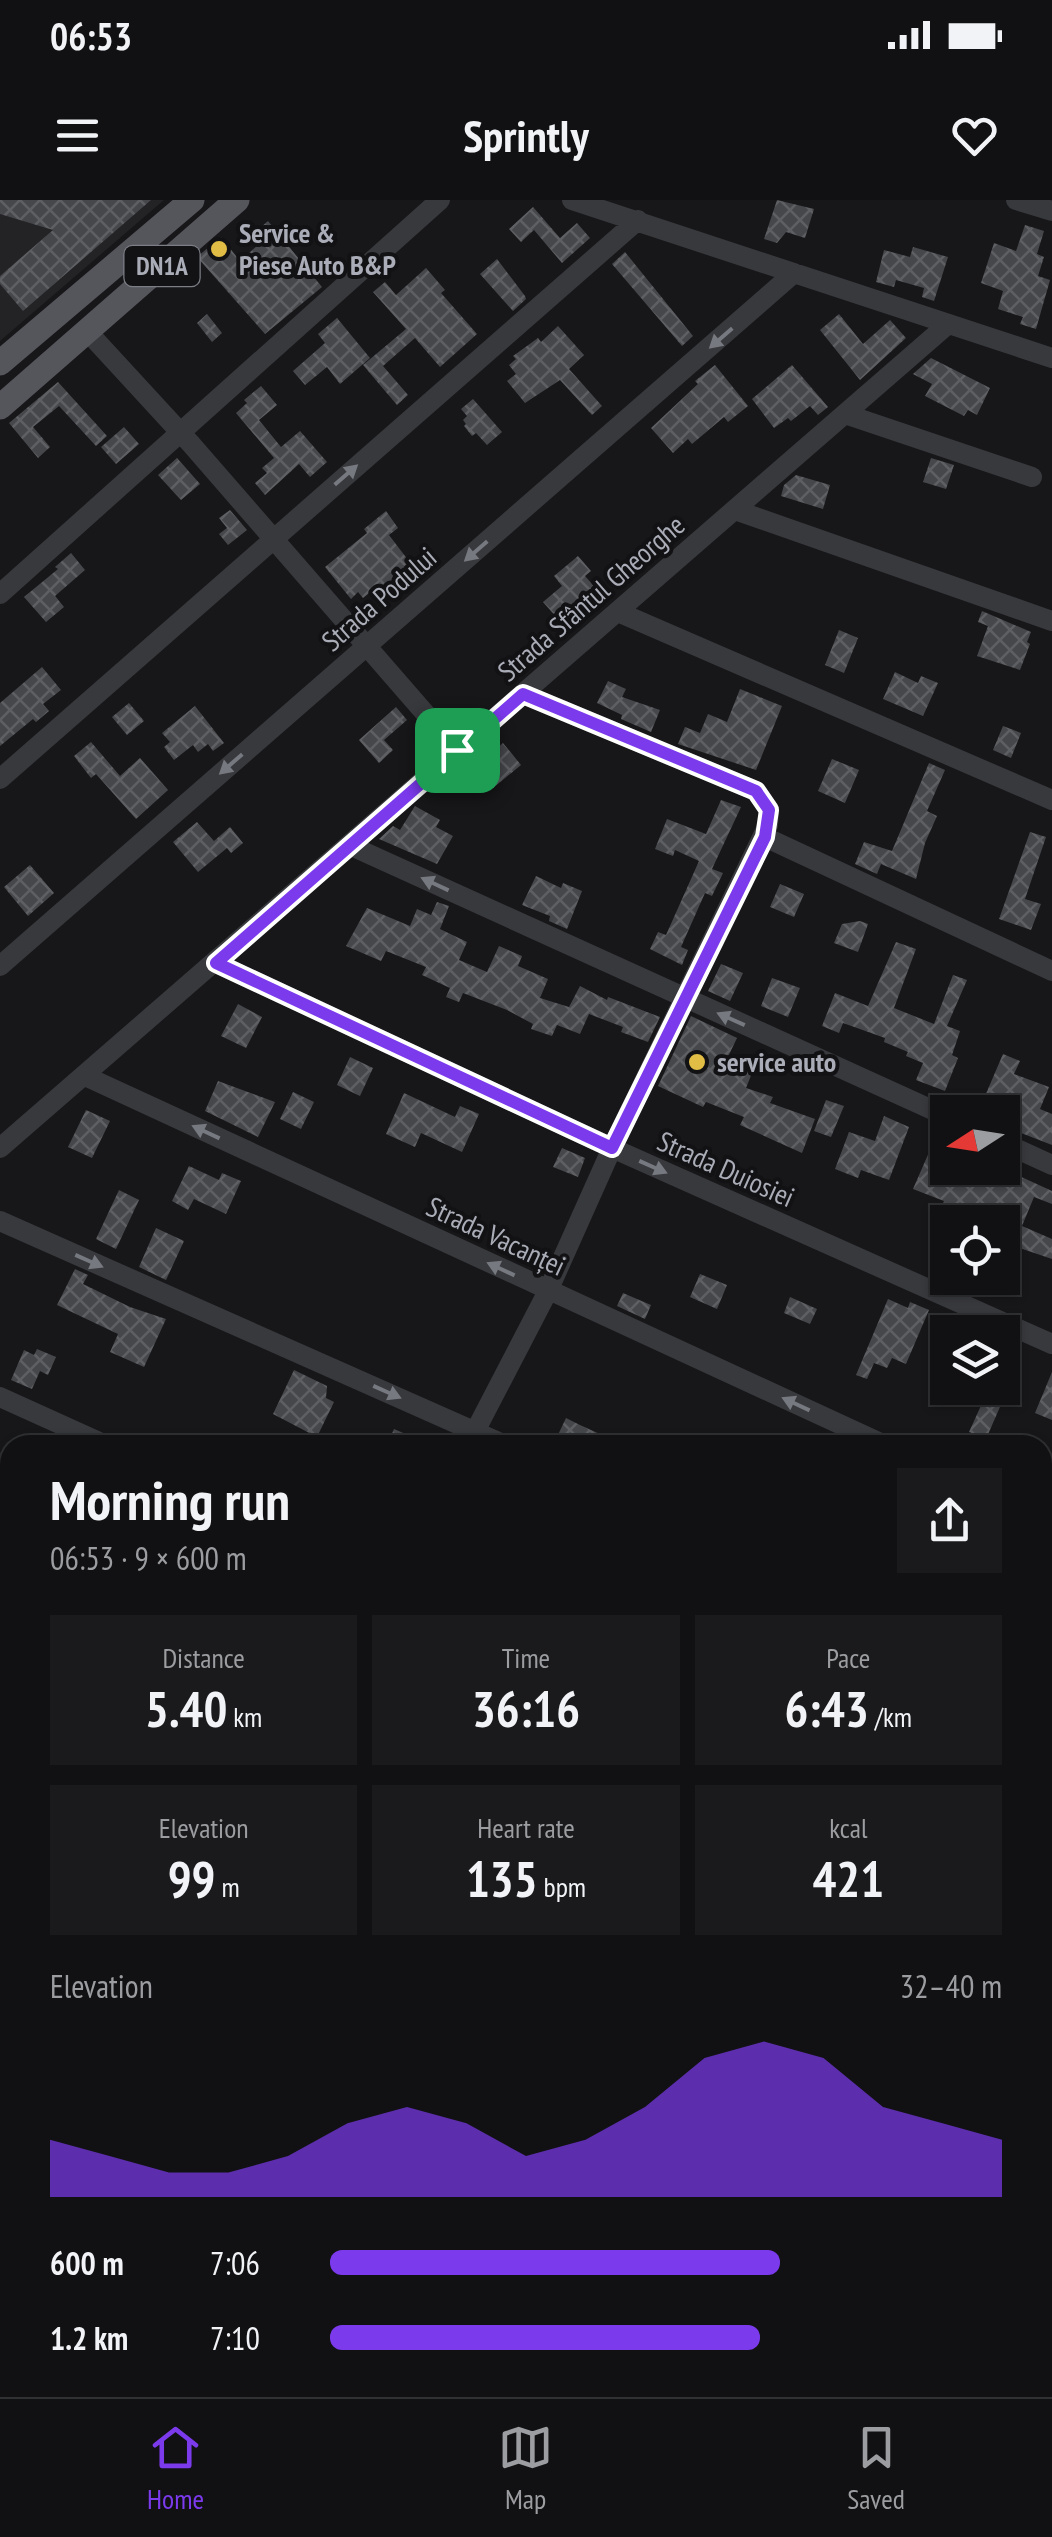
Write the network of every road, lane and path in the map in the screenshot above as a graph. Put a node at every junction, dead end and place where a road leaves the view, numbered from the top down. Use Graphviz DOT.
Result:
graph roads {
  1 [pos="192,200"];
  2 [pos="237,200"];
  3 [pos="440,200"];
  4 [pos="572,200"];
  5 [pos="1016,200"];
  6 [pos="1052,211"];
  7 [pos="638,220"];
  8 [pos="794,273"];
  9 [pos="947,325"];
  10 [pos="88,331"];
  11 [pos="1052,358"];
  12 [pos="0,363"];
  13 [pos="26,384"];
  14 [pos="0,407"];
  15 [pos="845,414"];
  16 [pos="181,434"];
  17 [pos="1032,478"];
  18 [pos="735,510"];
  19 [pos="272,539"];
  20 [pos="0,594"];
  21 [pos="618,612"];
  22 [pos="1052,622"];
  23 [pos="366,646"];
  24 [pos="523,694"];
  25 [pos="457,750"];
  26 [pos="0,779"];
  27 [pos="1052,800"];
  28 [pos="765,837"];
  29 [pos="349,845"];
  30 [pos="216,963"];
  31 [pos="0,966"];
  32 [pos="1052,971"];
  33 [pos="685,998"];
  34 [pos="85,1076"];
  35 [pos="930,1109"];
  36 [pos="0,1148"];
  37 [pos="612,1148"];
  38 [pos="1020,1150"];
  39 [pos="1052,1165"];
  40 [pos="0,1222"];
  41 [pos="548,1291"];
  42 [pos="1052,1344"];
  43 [pos="0,1397"];
  44 [pos="84,1435"];
  45 [pos="464,1435"];
  46 [pos="473,1435"];
  47 [pos="863,1435"];
  1 -- 12 [label="main road, DN1A"];
  2 -- 10 [label="main road, DN1A"];
  3 -- 16 [label="street"];
  4 -- 7 [label="street"];
  5 -- 6 [label="street"];
  7 -- 8 [label="street"];
  19 -- 7 [label="street, one-way"];
  8 -- 9 [label="street"];
  8 -- 23 [label="street, Strada Podului, one-way"];
  9 -- 11 [label="street"];
  9 -- 15 [label="street, Strada Sfântul Gheorghe"];
  10 -- 13 [label="main road, DN1A"];
  10 -- 16 [label="street"];
  12 -- 13 [label="street"];
  13 -- 14 [label="main road, DN1A"];
  15 -- 17 [label="street"];
  15 -- 18 [label="street, Strada Sfântul Gheorghe"];
  16 -- 19 [label="street"];
  16 -- 20 [label="street"];
  18 -- 21 [label="street, Strada Sfântul Gheorghe"];
  18 -- 22 [label="street"];
  19 -- 23 [label="street"];
  19 -- 26 [label="street"];
  21 -- 24 [label="street, Strada Sfântul Gheorghe"];
  21 -- 27 [label="street"];
  23 -- 25 [label="street"];
  23 -- 31 [label="street, Strada Podului, one-way"];
  24 -- 25 [label="street, Strada Sfântul Gheorghe"];
  24 -- 28 [label="street"];
  25 -- 29 [label="street, Strada Sfântul Gheorghe"];
  28 -- 32 [label="street"];
  28 -- 33 [label="street"];
  29 -- 30 [label="street, Strada Sfântul Gheorghe"];
  33 -- 29 [label="street, one-way"];
  30 -- 34 [label="street, Strada Sfântul Gheorghe"];
  30 -- 37 [label="street, Strada Duiosiei"];
  35 -- 33 [label="street, one-way"];
  33 -- 37 [label="street"];
  34 -- 36 [label="street, Strada Sfântul Gheorghe"];
  41 -- 34 [label="street, Strada Vacanței, one-way"];
  37 -- 41 [label="street"];
  37 -- 42 [label="street, Strada Duiosiei, one-way"];
  38 -- 39 [label="street"];
  40 -- 45 [label="street, one-way"];
  41 -- 46 [label="street"];
  47 -- 41 [label="street, Strada Vacanței, one-way"];
  43 -- 44 [label="street"];
}
